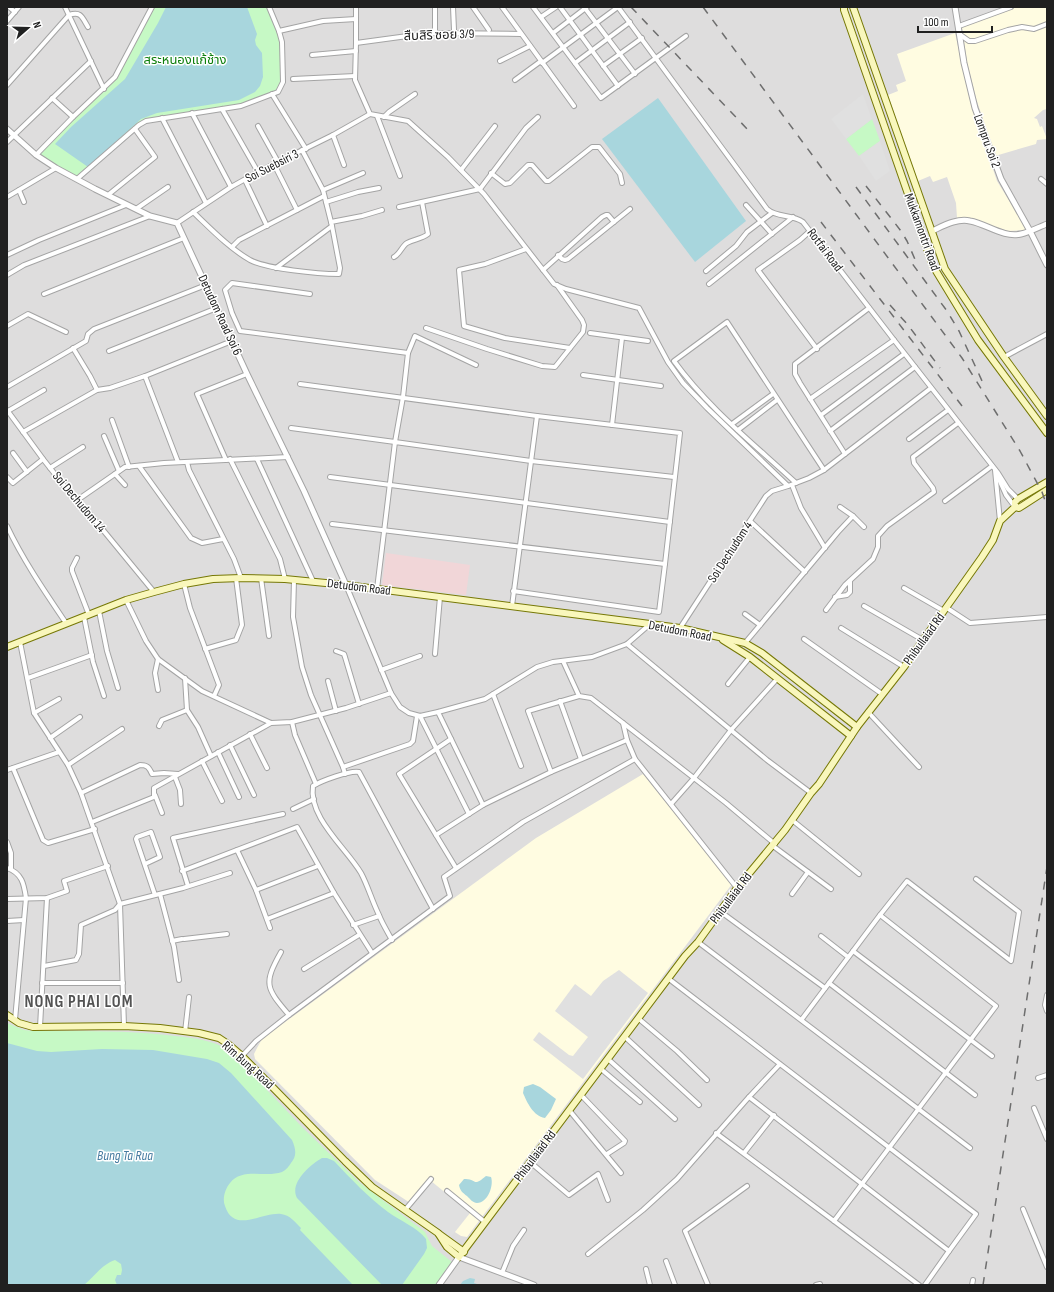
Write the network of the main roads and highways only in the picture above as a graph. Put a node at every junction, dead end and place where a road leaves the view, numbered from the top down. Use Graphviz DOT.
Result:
graph roads {
  1 [pos="844,7"];
  2 [pos="853,7"];
  3 [pos="932,231"];
  4 [pos="924,238"];
  5 [pos="988,334"];
  6 [pos="978,340"];
  7 [pos="1047,416"];
  8 [pos="1047,433"];
  9 [pos="1047,482"];
  10 [pos="1047,490"];
  11 [pos="1015,508"];
  12 [pos="720,638"];
  13 [pos="7,647"];
  14 [pos="784,670"];
  15 [pos="777,679"];
  16 [pos="857,727"];
  17 [pos="850,736"];
  18 [pos="7,1015"];
  19 [pos="438,1233"];
  20 [pos="464,1252"];
  21 [pos="459,1257"];
  1 -- 4 [label="main road, Mukkamontri Road"];
  2 -- 3 [label="main road, Mukkamontri Road"];
  3 -- 4 [label="main road"];
  3 -- 5 [label="main road, Mukkamontri Road"];
  4 -- 6 [label="main road, Mukkamontri Road"];
  5 -- 6 [label="main road"];
  5 -- 7 [label="main road, Mukkamontri Road"];
  6 -- 8 [label="main road, Mukkamontri Road"];
  9 -- 11 [label="main road"];
  10 -- 11 [label="main road, Phibullaiad Rd"];
  11 -- 16 [label="main road, Phibullaiad Rd"];
  12 -- 13 [label="main road, Detudom Road"];
  12 -- 14 [label="main road, Detudom Road"];
  12 -- 15 [label="main road, Detudom Road"];
  14 -- 15 [label="main road"];
  14 -- 16 [label="main road, Detudom Road"];
  15 -- 17 [label="main road, Detudom Road"];
  16 -- 17 [label="main road, Phibullaiad Rd"];
  17 -- 20 [label="main road, Phibullaiad Rd"];
  18 -- 19 [label="main road, Rim Bung Road"];
  19 -- 20 [label="main road, Rim Bung Road"];
  19 -- 21 [label="main road, Rim Bung Road"];
  20 -- 21 [label="main road, Phibullaiad Rd"];
}
